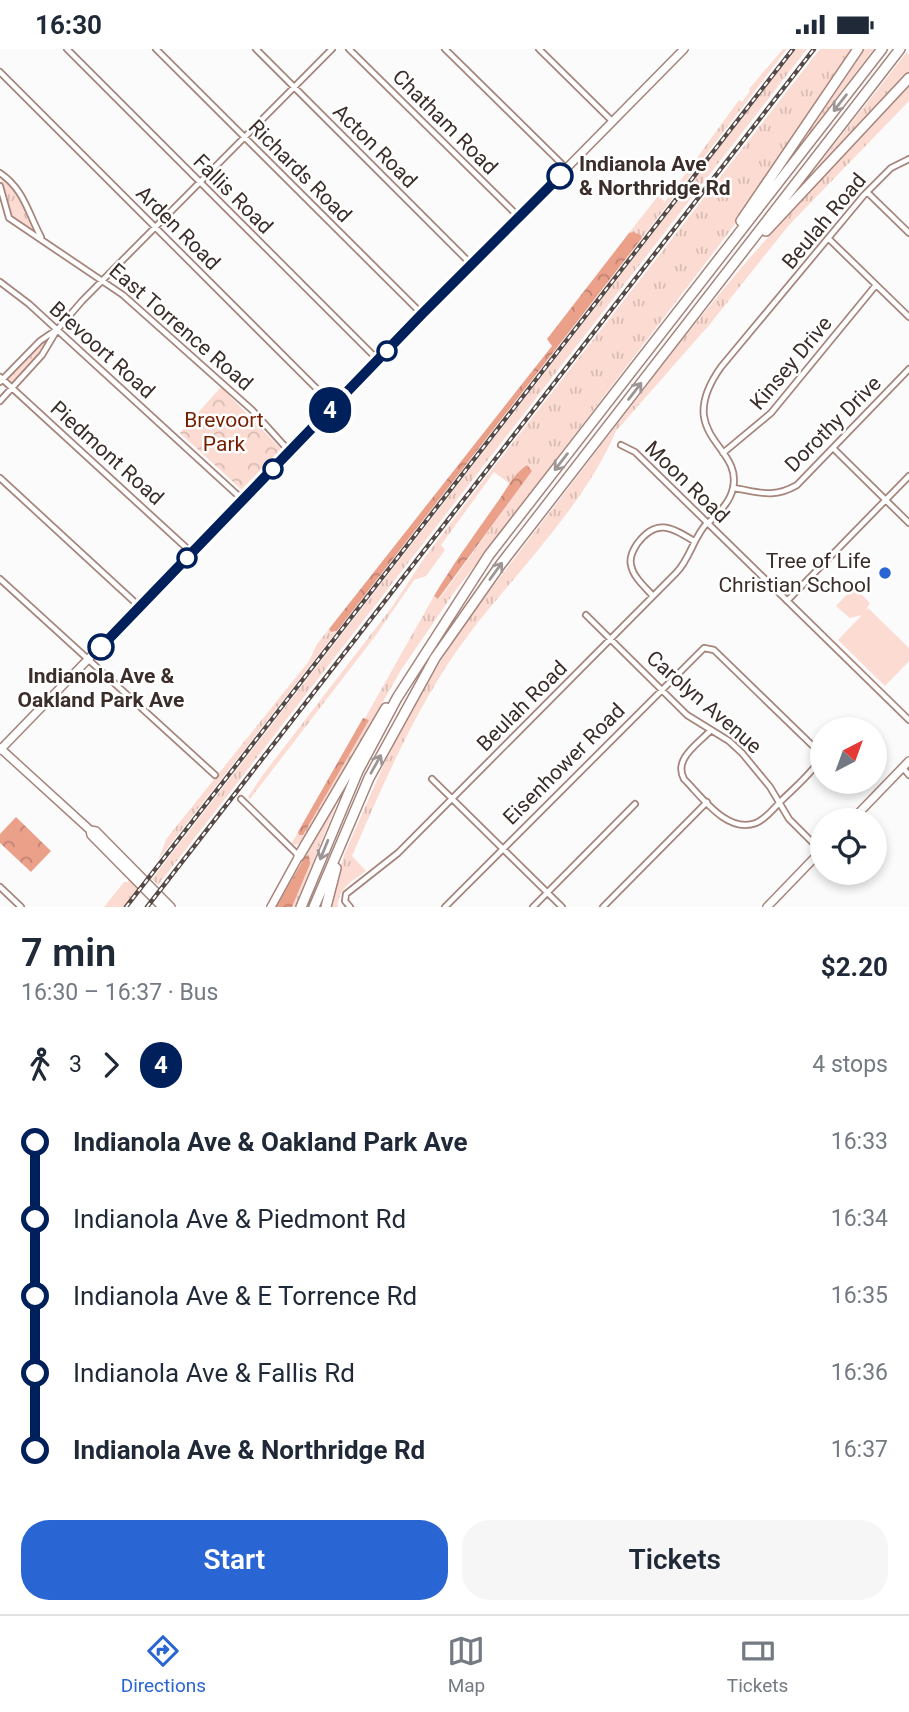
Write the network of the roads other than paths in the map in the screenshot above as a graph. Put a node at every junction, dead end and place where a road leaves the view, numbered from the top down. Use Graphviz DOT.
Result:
graph roads {
  1 [pos="67,49"];
  2 [pos="156,49"];
  3 [pos="256,49"];
  4 [pos="332,49"];
  5 [pos="349,49"];
  6 [pos="445,49"];
  7 [pos="539,49"];
  8 [pos="684,49"];
  9 [pos="859,49"];
  10 [pos="882,49"];
  11 [pos="899,51"];
  12 [pos="0,72"];
  13 [pos="909,78"];
  14 [pos="294,87"];
  15 [pos="614,123"];
  16 [pos="245,137"];
  17 [pos="909,159"];
  18 [pos="567,169"];
  19 [pos="0,173"];
  20 [pos="200,182"];
  21 [pos="0,186"];
  22 [pos="867,192"];
  23 [pos="519,217"];
  24 [pos="155,226"];
  25 [pos="909,233"];
  26 [pos="41,238"];
  27 [pos="829,239"];
  28 [pos="472,265"];
  29 [pos="733,265"];
  30 [pos="708,273"];
  31 [pos="103,279"];
  32 [pos="0,282"];
  33 [pos="876,285"];
  34 [pos="422,314"];
  35 [pos="909,317"];
  36 [pos="57,330"];
  37 [pos="378,361"];
  38 [pos="909,369"];
  39 [pos="1,380"];
  40 [pos="12,388"];
  41 [pos="0,401"];
  42 [pos="334,406"];
  43 [pos="621,445"];
  44 [pos="833,448"];
  45 [pos="290,451"];
  46 [pos="723,453"];
  47 [pos="909,476"];
  48 [pos="0,478"];
  49 [pos="734,488"];
  50 [pos="243,500"];
  51 [pos="886,500"];
  52 [pos="707,523"];
  53 [pos="909,523"];
  54 [pos="694,541"];
  55 [pos="192,553"];
  56 [pos="0,579"];
  57 [pos="653,596"];
  58 [pos="787,601"];
  59 [pos="140,607"];
  60 [pos="586,615"];
  61 [pos="610,639"];
  62 [pos="421,659"];
  63 [pos="89,660"];
  64 [pos="661,689"];
  65 [pos="909,720"];
  66 [pos="711,730"];
  67 [pos="0,749"];
  68 [pos="909,761"];
  69 [pos="902,768"];
  70 [pos="215,775"];
  71 [pos="909,775"];
  72 [pos="432,779"];
  73 [pos="241,799"];
  74 [pos="452,799"];
  75 [pos="707,802"];
  76 [pos="779,803"];
  77 [pos="635,804"];
  78 [pos="864,808"];
  79 [pos="348,827"];
  80 [pos="90,830"];
  81 [pos="810,839"];
  82 [pos="503,848"];
  83 [pos="299,856"];
  84 [pos="810,863"];
  85 [pos="0,887"];
  86 [pos="548,893"];
  87 [pos="20,907"];
  88 [pos="162,907"];
  89 [pos="171,907"];
  90 [pos="271,907"];
  91 [pos="301,907"];
  92 [pos="314,907"];
  93 [pos="326,907"];
  94 [pos="350,907"];
  95 [pos="445,907"];
  96 [pos="533,907"];
  97 [pos="562,907"];
  98 [pos="603,907"];
  99 [pos="768,907"];
  1 -- 20 [label="street, Fallis Road"];
  2 -- 16 [label="street, Richards Road"];
  3 -- 14 [label="street, Acton Road"];
  4 -- 14 [label="street"];
  5 -- 23 [label="street, Chatham Road"];
  6 -- 18 [label="street"];
  7 -- 15 [label="street"];
  8 -- 15 [label="main road"];
  9 -- 30 [label="highway"];
  10 -- 30 [label="highway, one-way"];
  11 -- 29 [label="highway"];
  12 -- 24 [label="street, Arden Road"];
  13 -- 29 [label="highway"];
  14 -- 16 [label="street"];
  14 -- 28 [label="street, Acton Road"];
  15 -- 18 [label="main road"];
  16 -- 20 [label="street"];
  16 -- 34 [label="street, Richards Road"];
  17 -- 22 [label="street, Beulah Road"];
  18 -- 23 [label="main road"];
  19 -- 26 [label="street"];
  20 -- 24 [label="street"];
  20 -- 37 [label="street, Fallis Road"];
  21 -- 26 [label="street, East Torrence Road"];
  22 -- 25 [label="street"];
  22 -- 27 [label="street, Beulah Road"];
  23 -- 28 [label="main road"];
  24 -- 31 [label="street"];
  24 -- 42 [label="street, Arden Road"];
  26 -- 31 [label="street, East Torrence Road"];
  27 -- 33 [label="street"];
  27 -- 46 [label="street, Beulah Road"];
  28 -- 34 [label="main road"];
  79 -- 29 [label="highway, one-way"];
  30 -- 62 [label="highway, one-way"];
  31 -- 36 [label="street"];
  31 -- 45 [label="street, East Torrence Road"];
  32 -- 36 [label="street, Brevoort Road"];
  33 -- 35 [label="street"];
  33 -- 46 [label="street, Kinsey Drive"];
  34 -- 37 [label="main road"];
  36 -- 39 [label="street"];
  36 -- 40 [label="street"];
  36 -- 50 [label="street, Brevoort Road"];
  37 -- 42 [label="main road"];
  38 -- 44 [label="street, Dorothy Drive"];
  39 -- 40 [label="street, Piedmont Road"];
  40 -- 41 [label="street"];
  40 -- 55 [label="street, Piedmont Road"];
  42 -- 45 [label="main road"];
  43 -- 52 [label="street, Moon Road"];
  44 -- 49 [label="street, Dorothy Drive"];
  44 -- 51 [label="street"];
  45 -- 50 [label="main road"];
  46 -- 49 [label="street, Beulah Road"];
  47 -- 51 [label="street"];
  48 -- 59 [label="street"];
  49 -- 52 [label="street, Beulah Road"];
  50 -- 55 [label="main road"];
  51 -- 53 [label="street"];
  51 -- 58 [label="street"];
  52 -- 54 [label="street, Beulah Road"];
  52 -- 58 [label="street, Moon Road"];
  54 -- 57 [label="street, Beulah Road"];
  54 -- 57 [label="street"];
  55 -- 59 [label="main road"];
  56 -- 63 [label="street"];
  57 -- 61 [label="street, Beulah Road"];
  58 -- 65 [label="street, Moon Road"];
  59 -- 63 [label="main road"];
  60 -- 61 [label="street, Carolyn Avenue"];
  61 -- 64 [label="street, Carolyn Avenue"];
  61 -- 74 [label="street, Beulah Road"];
  62 -- 83 [label="highway"];
  62 -- 91 [label="highway, one-way"];
  63 -- 67 [label="main road"];
  63 -- 70 [label="street"];
  64 -- 66 [label="street, Carolyn Avenue"];
  64 -- 76 [label="street, Eisenhower Road"];
  64 -- 82 [label="street, Eisenhower Road"];
  66 -- 75 [label="street"];
  66 -- 76 [label="street, Carolyn Avenue"];
  67 -- 80 [label="main road"];
  68 -- 69 [label="main road"];
  69 -- 71 [label="street"];
  69 -- 78 [label="main road"];
  72 -- 74 [label="street"];
  73 -- 83 [label="street"];
  74 -- 82 [label="street"];
  74 -- 94 [label="street, Beulah Road"];
  75 -- 76 [label="street"];
  75 -- 98 [label="street"];
  76 -- 81 [label="street, Carolyn Avenue"];
  77 -- 86 [label="street"];
  79 -- 92 [label="highway"];
  79 -- 93 [label="highway"];
  80 -- 88 [label="main road"];
  80 -- 89 [label="main road"];
  82 -- 86 [label="street"];
  82 -- 95 [label="street, Eisenhower Road"];
  83 -- 90 [label="main road"];
  84 -- 99 [label="main road"];
  85 -- 87 [label="street"];
  86 -- 96 [label="street"];
  86 -- 97 [label="street"];
}
